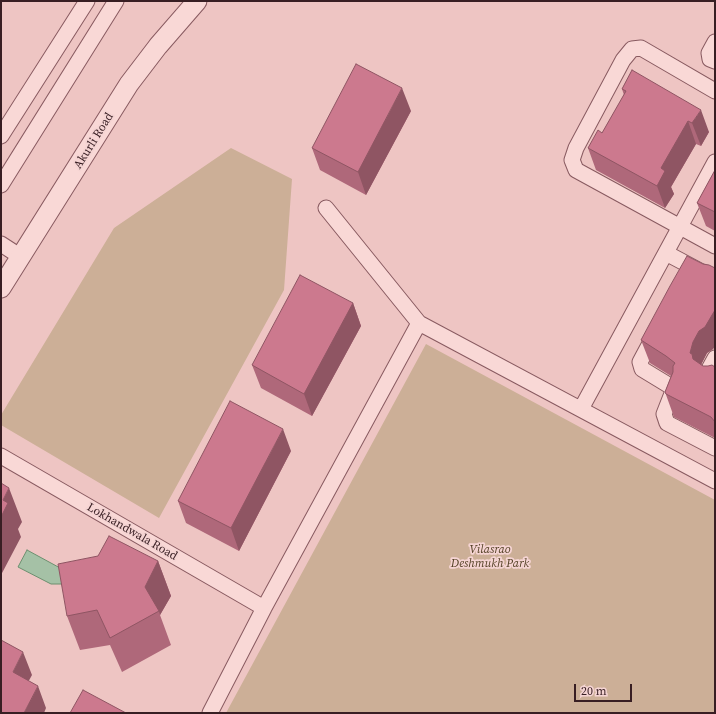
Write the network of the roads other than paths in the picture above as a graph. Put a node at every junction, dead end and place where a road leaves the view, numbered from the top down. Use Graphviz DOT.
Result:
graph roads {
  1 [pos="87,1"];
  2 [pos="116,1"];
  3 [pos="197,1"];
  4 [pos="715,42"];
  5 [pos="715,61"];
  6 [pos="715,91"];
  7 [pos="2,128"];
  8 [pos="715,162"];
  9 [pos="1,184"];
  10 [pos="326,208"];
  11 [pos="680,228"];
  12 [pos="1,244"];
  13 [pos="715,246"];
  14 [pos="666,252"];
  15 [pos="21,257"];
  16 [pos="690,266"];
  17 [pos="683,279"];
  18 [pos="715,279"];
  19 [pos="1,288"];
  20 [pos="662,320"];
  21 [pos="419,323"];
  22 [pos="715,358"];
  23 [pos="715,380"];
  24 [pos="581,409"];
  25 [pos="715,448"];
  26 [pos="1,456"];
  27 [pos="715,481"];
  28 [pos="264,608"];
  29 [pos="210,713"];
  1 -- 7 [label="street"];
  2 -- 9 [label="street"];
  3 -- 15 [label="street, Akurli Road"];
  4 -- 5 [label="street"];
  6 -- 11 [label="street"];
  8 -- 11 [label="street"];
  10 -- 21 [label="street"];
  11 -- 13 [label="street"];
  11 -- 14 [label="street"];
  12 -- 15 [label="street"];
  14 -- 16 [label="street"];
  14 -- 24 [label="street"];
  15 -- 19 [label="street, Akurli Road"];
  16 -- 17 [label="street"];
  16 -- 18 [label="street"];
  20 -- 25 [label="street"];
  21 -- 24 [label="street"];
  21 -- 28 [label="street"];
  22 -- 23 [label="street"];
  24 -- 27 [label="street"];
  26 -- 28 [label="street, Lokhandwala Road"];
  28 -- 29 [label="street"];
}
